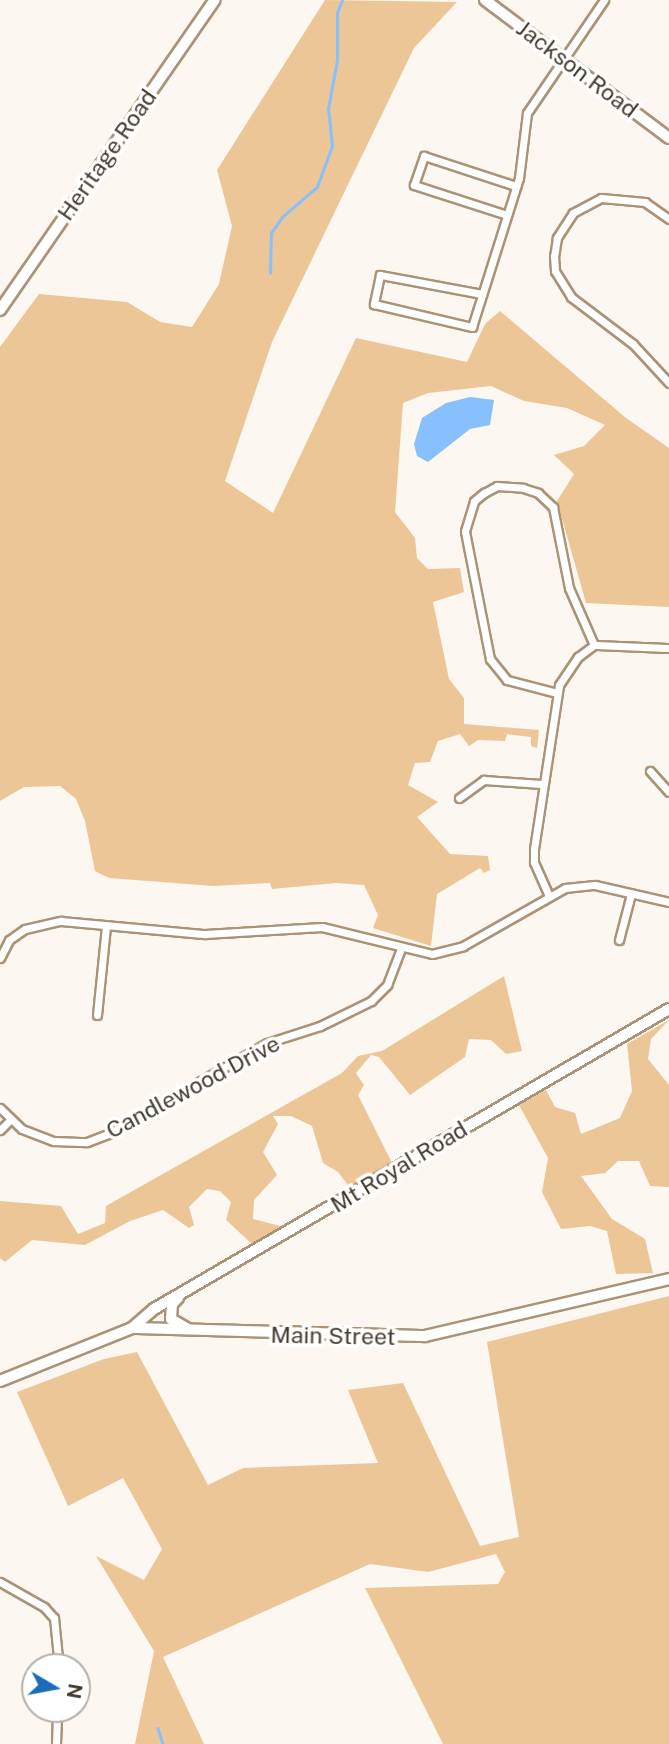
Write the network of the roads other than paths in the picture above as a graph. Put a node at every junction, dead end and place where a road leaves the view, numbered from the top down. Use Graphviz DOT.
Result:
graph roads {
  1 [pos="215,0"];
  2 [pos="485,0"];
  3 [pos="604,0"];
  4 [pos="566,61"];
  5 [pos="669,138"];
  6 [pos="516,186"];
  7 [pos="507,215"];
  8 [pos="669,219"];
  9 [pos="482,295"];
  10 [pos="0,310"];
  11 [pos="669,383"];
  12 [pos="594,646"];
  13 [pos="669,648"];
  14 [pos="556,692"];
  15 [pos="650,771"];
  16 [pos="541,784"];
  17 [pos="669,792"];
  18 [pos="459,798"];
  19 [pos="631,894"];
  20 [pos="549,896"];
  21 [pos="669,902"];
  22 [pos="106,926"];
  23 [pos="619,940"];
  24 [pos="401,949"];
  25 [pos="0,958"];
  26 [pos="669,1009"];
  27 [pos="97,1015"];
  28 [pos="0,1108"];
  29 [pos="10,1120"];
  30 [pos="0,1130"];
  31 [pos="669,1279"];
  32 [pos="186,1290"];
  33 [pos="132,1328"];
  34 [pos="208,1333"];
  35 [pos="0,1381"];
  36 [pos="0,1582"];
  37 [pos="58,1653"];
  38 [pos="57,1723"];
  39 [pos="56,1744"];
  1 -- 10 [label="street, Heritage Road"];
  2 -- 4 [label="street, Jackson Road"];
  3 -- 4 [label="street"];
  4 -- 5 [label="street, Jackson Road"];
  4 -- 6 [label="street"];
  6 -- 7 [label="street"];
  6 -- 7 [label="street"];
  7 -- 9 [label="street"];
  8 -- 11 [label="street"];
  9 -- 9 [label="street"];
  12 -- 13 [label="street"];
  12 -- 14 [label="street"];
  12 -- 14 [label="street"];
  14 -- 16 [label="street"];
  15 -- 17 [label="street"];
  16 -- 18 [label="street"];
  16 -- 20 [label="street"];
  19 -- 20 [label="street"];
  19 -- 21 [label="street"];
  19 -- 23 [label="street"];
  20 -- 24 [label="street"];
  22 -- 24 [label="street"];
  22 -- 25 [label="street"];
  22 -- 27 [label="street"];
  24 -- 29 [label="street, Candlewood Drive"];
  26 -- 32 [label="main road, Mt Royal Road"];
  28 -- 29 [label="street, Candlewood Drive"];
  29 -- 30 [label="street"];
  31 -- 34 [label="main road, Main Street"];
  32 -- 33 [label="main road, Mt Royal Road"];
  32 -- 34 [label="main road"];
  33 -- 34 [label="main road, Main Street"];
  33 -- 35 [label="main road, Main Street"];
  36 -- 37 [label="street"];
  38 -- 39 [label="street"];
}
